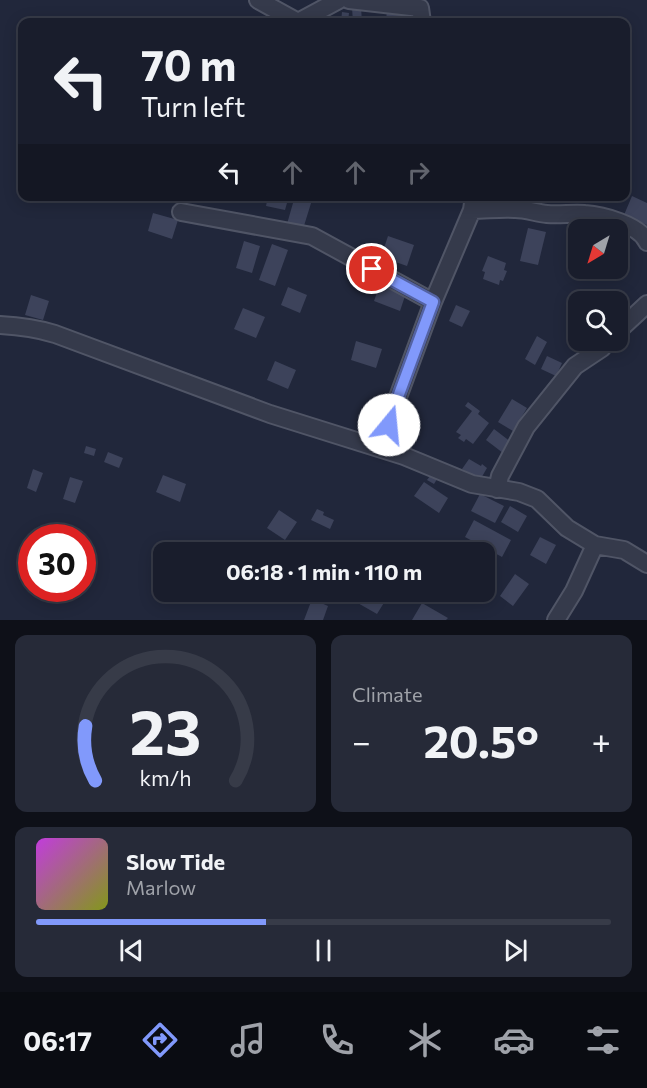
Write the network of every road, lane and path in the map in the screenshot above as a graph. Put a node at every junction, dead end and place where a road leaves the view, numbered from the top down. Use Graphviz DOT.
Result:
graph roads {
  1 [pos="258,0"];
  2 [pos="339,0"];
  3 [pos="349,0"];
  4 [pos="421,10"];
  5 [pos="291,18"];
  6 [pos="305,18"];
  7 [pos="473,203"];
  8 [pos="181,212"];
  9 [pos="646,238"];
  10 [pos="433,302"];
  11 [pos="647,304"];
  12 [pos="628,322"];
  13 [pos="0,325"];
  14 [pos="598,351"];
  15 [pos="404,456"];
  16 [pos="498,489"];
  17 [pos="595,545"];
  18 [pos="647,564"];
  19 [pos="556,620"];
  1 -- 5 [label="street"];
  2 -- 6 [label="street"];
  3 -- 4 [label="street"];
  7 -- 9 [label="street"];
  7 -- 10 [label="street"];
  8 -- 10 [label="street"];
  10 -- 15 [label="street"];
  11 -- 12 [label="street"];
  13 -- 15 [label="street"];
  14 -- 16 [label="street"];
  15 -- 16 [label="street"];
  16 -- 17 [label="street"];
  17 -- 18 [label="street"];
  17 -- 19 [label="street"];
}
